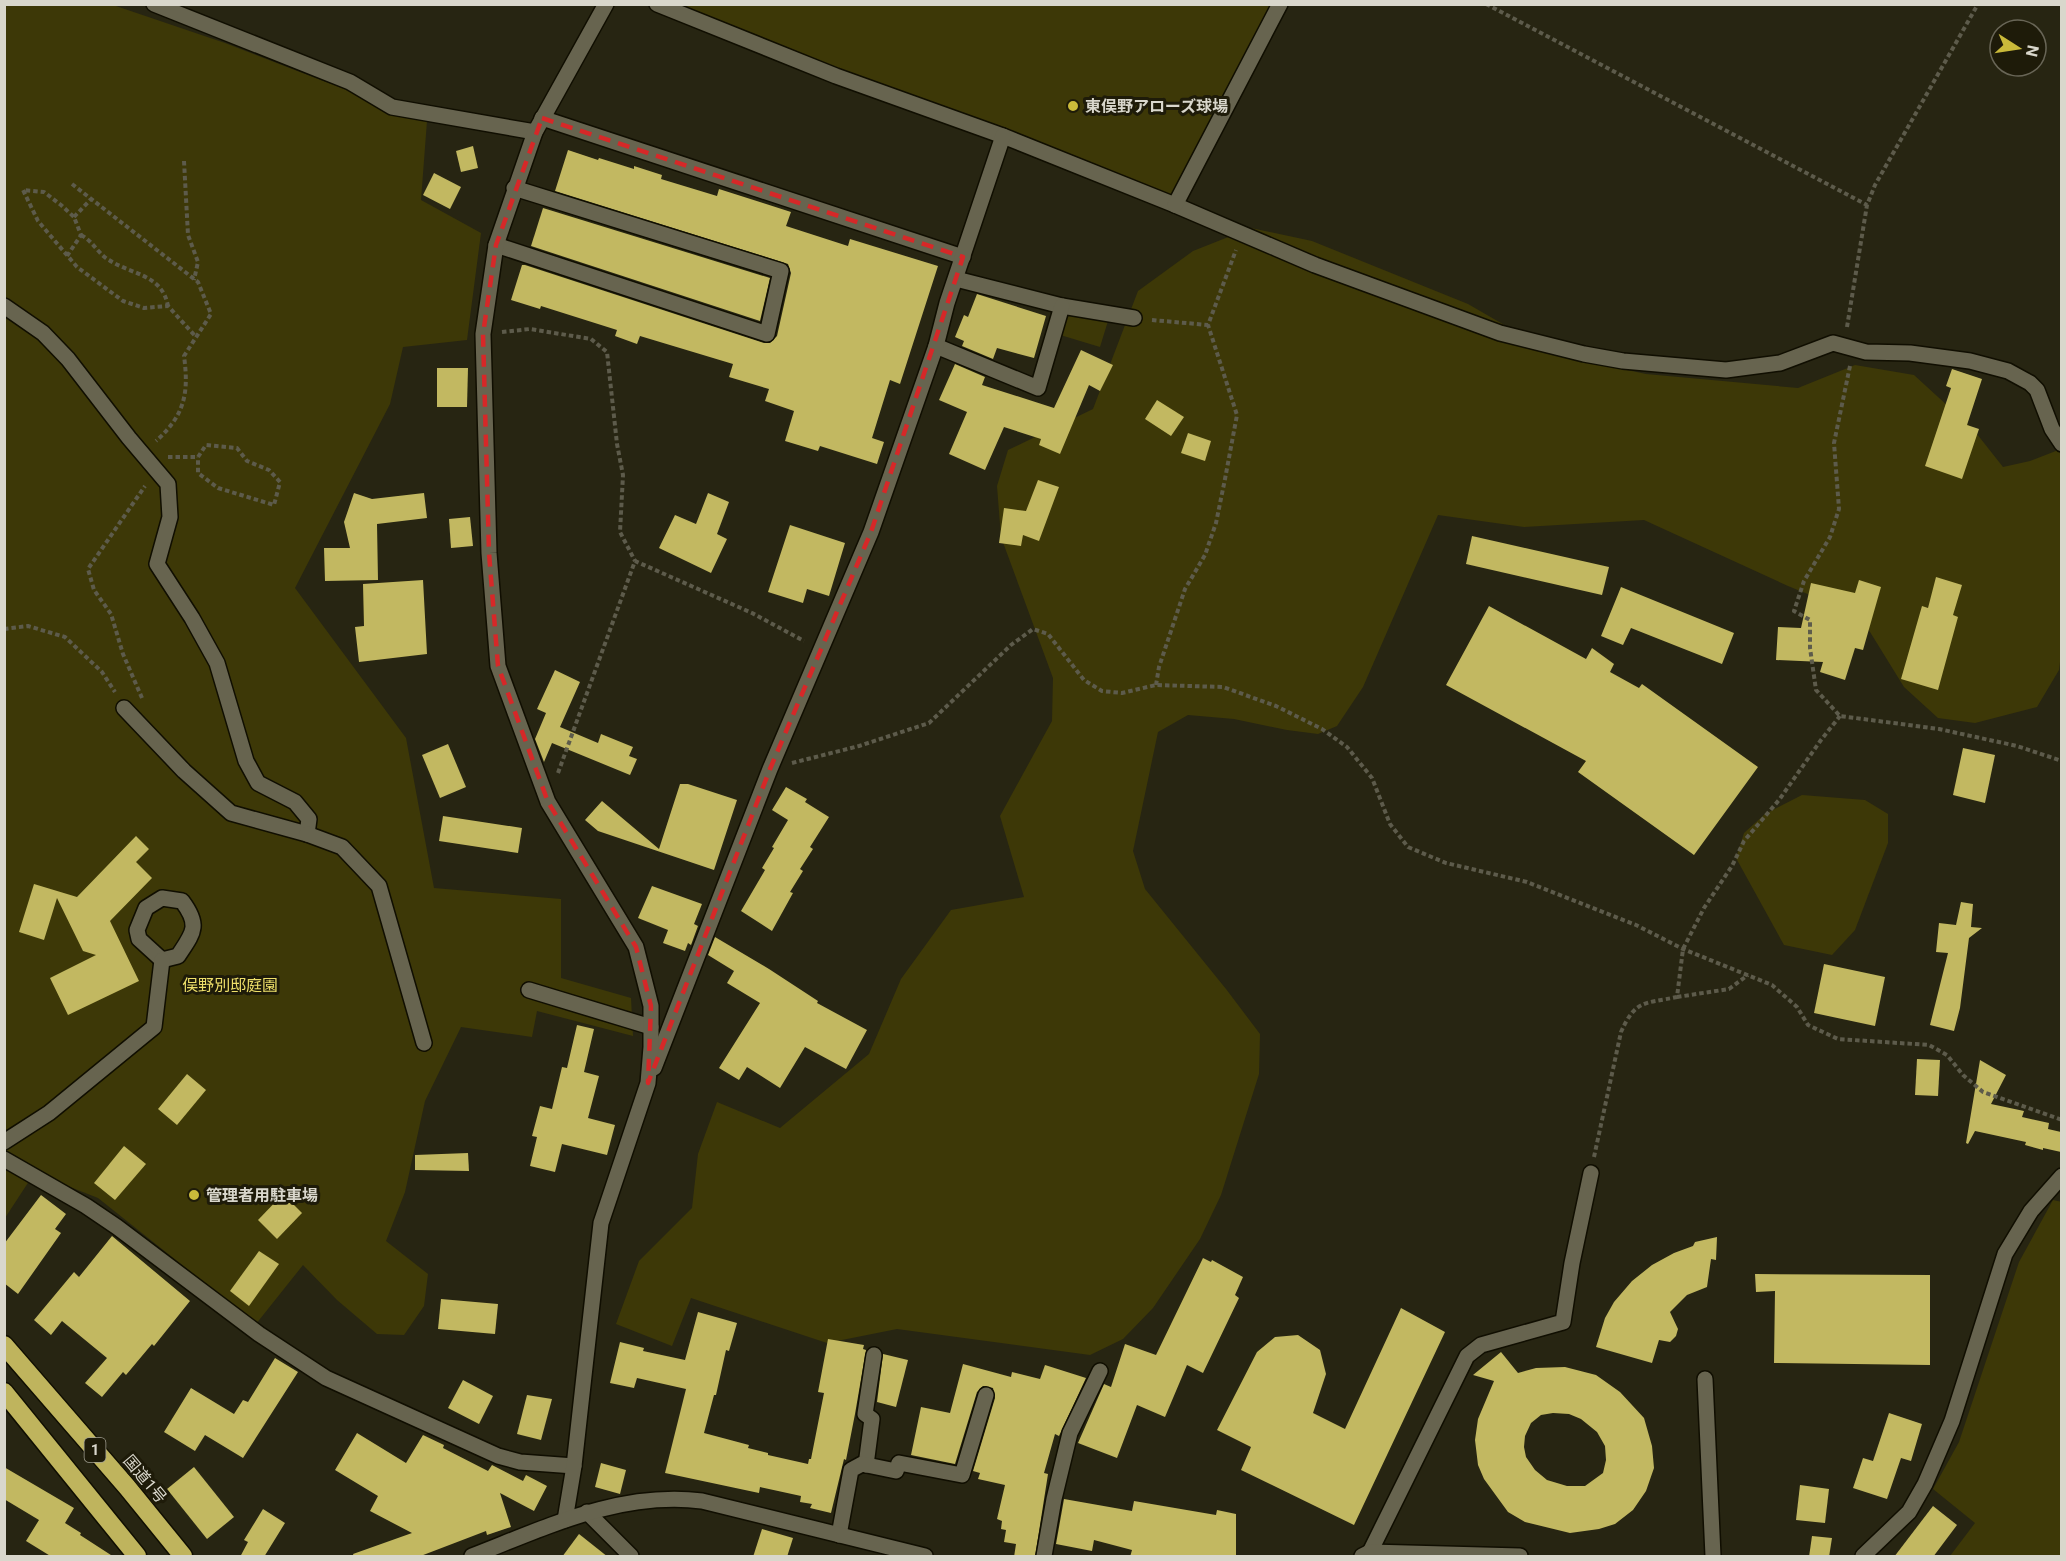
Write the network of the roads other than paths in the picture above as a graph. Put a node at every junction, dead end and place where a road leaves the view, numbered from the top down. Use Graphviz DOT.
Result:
graph roads {
  1 [pos="154,4"];
  2 [pos="606,4"];
  3 [pos="657,4"];
  4 [pos="1280,4"];
  5 [pos="538,125"];
  6 [pos="1003,136"];
  7 [pos="514,188"];
  8 [pos="1174,205"];
  9 [pos="496,246"];
  10 [pos="963,257"];
  11 [pos="956,279"];
  12 [pos="4,306"];
  13 [pos="1062,306"];
  14 [pos="1134,318"];
  15 [pos="936,346"];
  16 [pos="2061,444"];
  17 [pos="124,708"];
  18 [pos="307,834"];
  19 [pos="162,960"];
  20 [pos="529,990"];
  21 [pos="651,1027"];
  22 [pos="424,1043"];
  23 [pos="648,1083"];
  24 [pos="4,1142"];
  25 [pos="4,1159"];
  26 [pos="1591,1173"];
  27 [pos="2061,1176"];
  28 [pos="4,1344"];
  29 [pos="874,1355"];
  30 [pos="1100,1371"];
  31 [pos="1705,1379"];
  32 [pos="4,1392"];
  33 [pos="986,1395"];
  34 [pos="866,1465"];
  35 [pos="574,1466"];
  36 [pos="587,1512"];
  37 [pos="565,1520"];
  38 [pos="839,1535"];
  39 [pos="1365,1554"];
  40 [pos="1425,1555"];
  41 [pos="137,1557"];
  42 [pos="183,1557"];
  43 [pos="472,1557"];
  44 [pos="631,1557"];
  45 [pos="925,1557"];
  46 [pos="1044,1557"];
  47 [pos="1520,1557"];
  48 [pos="1713,1557"];
  49 [pos="1863,1557"];
  1 -- 5 [label="street"];
  2 -- 5 [label="street"];
  3 -- 6 [label="street"];
  4 -- 8 [label="street"];
  5 -- 7 [label="street"];
  5 -- 10 [label="street"];
  6 -- 8 [label="street"];
  6 -- 10 [label="street"];
  7 -- 9 [label="street"];
  7 -- 9 [label="street"];
  8 -- 16 [label="street"];
  9 -- 21 [label="street"];
  10 -- 11 [label="street"];
  11 -- 13 [label="street"];
  11 -- 15 [label="street"];
  12 -- 18 [label="street"];
  13 -- 14 [label="street"];
  13 -- 15 [label="street"];
  15 -- 23 [label="street"];
  17 -- 18 [label="street"];
  18 -- 22 [label="street"];
  19 -- 24 [label="street"];
  20 -- 21 [label="street"];
  21 -- 23 [label="street"];
  23 -- 35 [label="street"];
  25 -- 35 [label="street"];
  26 -- 39 [label="street"];
  27 -- 49 [label="street"];
  28 -- 42 [label="highway, 国道1号 / 1"];
  29 -- 34 [label="street"];
  30 -- 46 [label="street"];
  31 -- 48 [label="street"];
  32 -- 41 [label="highway, 1"];
  33 -- 34 [label="street"];
  34 -- 38 [label="street"];
  35 -- 37 [label="street"];
  36 -- 37 [label="street"];
  36 -- 38 [label="street"];
  36 -- 44 [label="street"];
  37 -- 43 [label="street"];
  38 -- 45 [label="street"];
  39 -- 40 [label="street"];
  40 -- 47 [label="street"];
}
